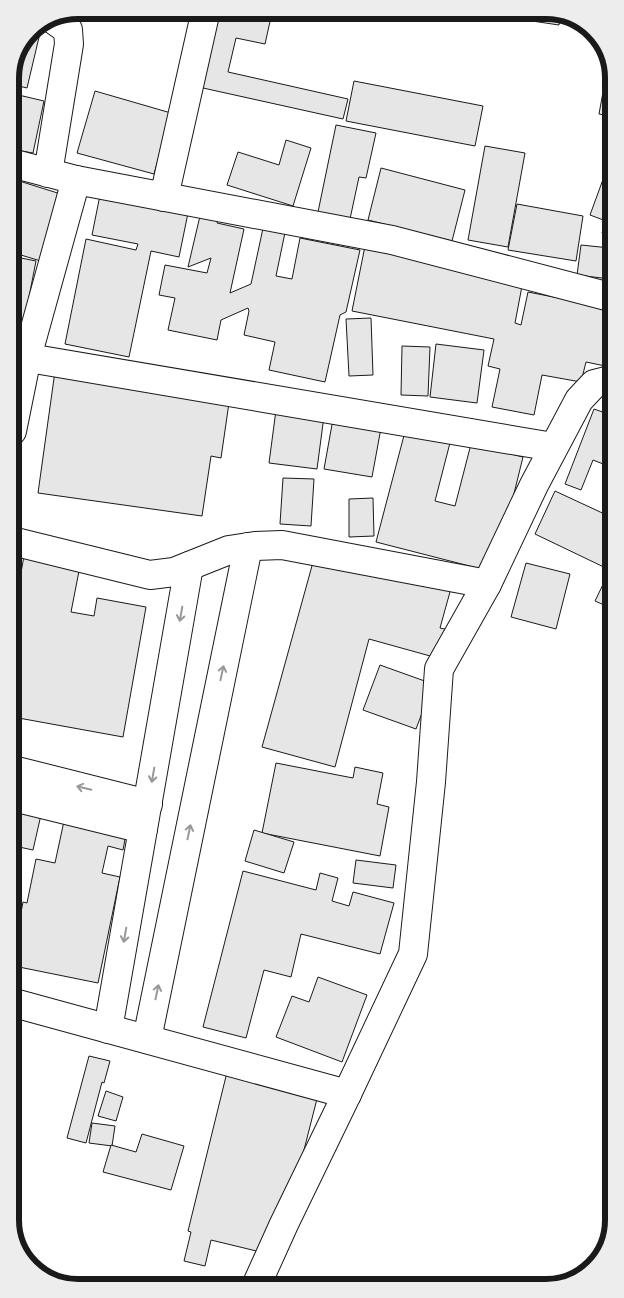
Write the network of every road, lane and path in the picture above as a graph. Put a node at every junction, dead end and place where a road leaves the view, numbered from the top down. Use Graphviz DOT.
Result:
graph roads {
  1 [pos="204,19"];
  2 [pos="57,22"];
  3 [pos="19,165"];
  4 [pos="48,173"];
  5 [pos="76,180"];
  6 [pos="164,197"];
  7 [pos="605,296"];
  8 [pos="19,356"];
  9 [pos="605,381"];
  10 [pos="553,447"];
  11 [pos="19,543"];
  12 [pos="248,547"];
  13 [pos="189,566"];
  14 [pos="487,584"];
  15 [pos="19,772"];
  16 [pos="19,798"];
  17 [pos="146,816"];
  18 [pos="19,1004"];
  19 [pos="108,1029"];
  20 [pos="147,1039"];
  21 [pos="347,1094"];
  22 [pos="259,1279"];
  1 -- 6 [label="street"];
  2 -- 4 [label="street"];
  3 -- 4 [label="street"];
  4 -- 5 [label="street"];
  5 -- 6 [label="street"];
  5 -- 8 [label="street"];
  6 -- 7 [label="street"];
  8 -- 10 [label="street"];
  9 -- 10 [label="street"];
  10 -- 14 [label="street"];
  11 -- 13 [label="street"];
  12 -- 13 [label="street"];
  12 -- 14 [label="street"];
  20 -- 12 [label="street, one-way"];
  13 -- 17 [label="street, one-way"];
  14 -- 21 [label="street"];
  17 -- 15 [label="street, one-way"];
  16 -- 17 [label="street"];
  17 -- 19 [label="street, one-way"];
  18 -- 19 [label="street"];
  19 -- 20 [label="street"];
  20 -- 21 [label="street"];
  21 -- 22 [label="street"];
}
